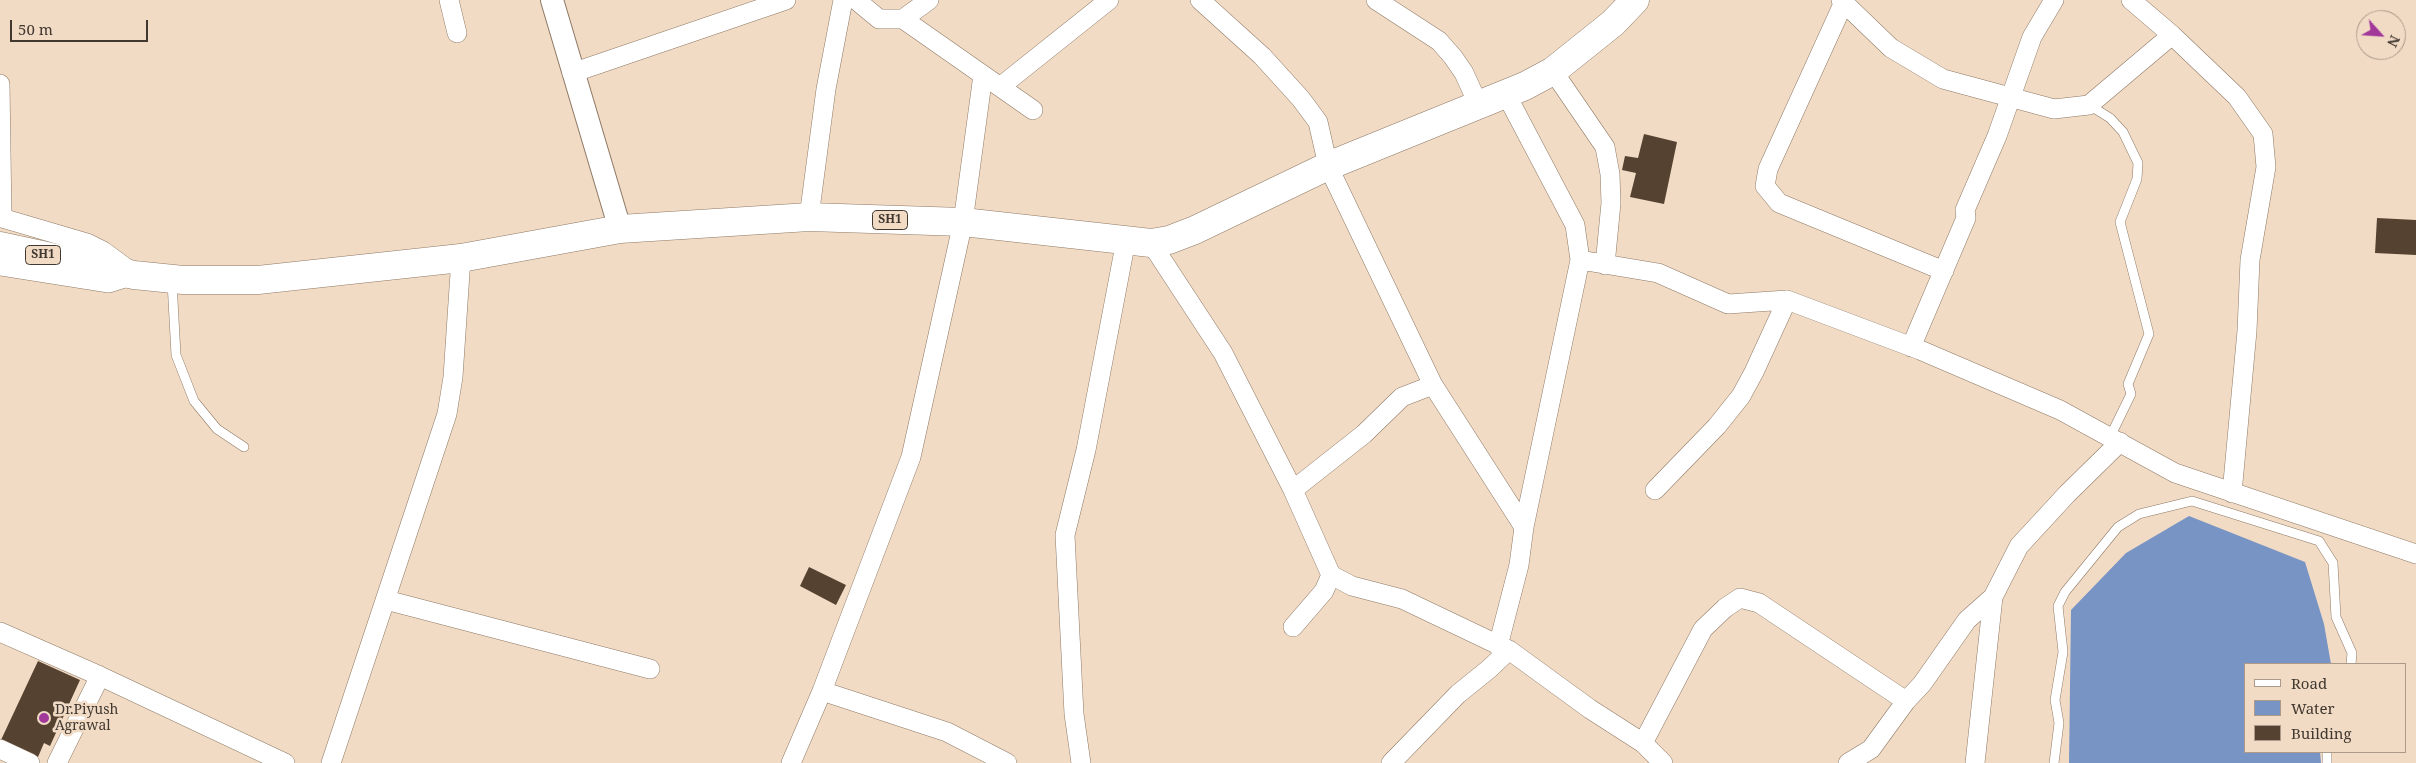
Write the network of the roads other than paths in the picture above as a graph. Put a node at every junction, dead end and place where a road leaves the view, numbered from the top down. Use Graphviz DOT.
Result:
graph roads {
  1 [pos="449,0"];
  2 [pos="552,0"];
  3 [pos="786,0"];
  4 [pos="843,0"];
  5 [pos="856,0"];
  6 [pos="929,0"];
  7 [pos="1109,0"];
  8 [pos="1200,0"];
  9 [pos="1376,0"];
  10 [pos="1635,0"];
  11 [pos="2054,0"];
  12 [pos="2131,0"];
  13 [pos="1843,1"];
  14 [pos="904,18"];
  15 [pos="457,33"];
  16 [pos="2172,34"];
  17 [pos="1554,71"];
  18 [pos="572,74"];
  19 [pos="983,75"];
  20 [pos="0,84"];
  21 [pos="1000,87"];
  22 [pos="1506,94"];
  23 [pos="2010,97"];
  24 [pos="1478,104"];
  25 [pos="2089,105"];
  26 [pos="1033,110"];
  27 [pos="1328,166"];
  28 [pos="1,218"];
  29 [pos="809,218"];
  30 [pos="963,222"];
  31 [pos="620,229"];
  32 [pos="1138,242"];
  33 [pos="0,246"];
  34 [pos="461,258"];
  35 [pos="1580,260"];
  36 [pos="1605,265"];
  37 [pos="0,266"];
  38 [pos="1944,271"];
  39 [pos="134,275"];
  40 [pos="172,279"];
  41 [pos="1787,300"];
  42 [pos="1911,347"];
  43 [pos="1433,385"];
  44 [pos="2115,439"];
  45 [pos="244,448"];
  46 [pos="1292,490"];
  47 [pos="1656,490"];
  48 [pos="2217,496"];
  49 [pos="1524,527"];
  50 [pos="2416,554"];
  51 [pos="1331,575"];
  52 [pos="1993,596"];
  53 [pos="386,600"];
  54 [pos="1293,627"];
  55 [pos="0,632"];
  56 [pos="1504,648"];
  57 [pos="2351,663"];
  58 [pos="650,669"];
  59 [pos="100,676"];
  60 [pos="822,691"];
  61 [pos="1906,701"];
  62 [pos="1643,743"];
  63 [pos="0,749"];
  64 [pos="30,763"];
  65 [pos="57,763"];
  66 [pos="285,763"];
  67 [pos="331,763"];
  68 [pos="791,763"];
  69 [pos="1007,763"];
  70 [pos="1082,763"];
  71 [pos="1391,763"];
  72 [pos="1663,763"];
  73 [pos="1848,763"];
  74 [pos="1975,763"];
  75 [pos="2054,763"];
  1 -- 15 [label="street"];
  2 -- 18 [label="street"];
  3 -- 18 [label="street"];
  4 -- 29 [label="street"];
  5 -- 14 [label="street"];
  6 -- 14 [label="street"];
  7 -- 21 [label="street"];
  8 -- 27 [label="street"];
  9 -- 24 [label="street"];
  10 -- 17 [label="main road, SH1"];
  11 -- 23 [label="street"];
  12 -- 16 [label="street"];
  13 -- 23 [label="street"];
  13 -- 38 [label="street"];
  14 -- 19 [label="street"];
  16 -- 25 [label="street"];
  16 -- 48 [label="street"];
  17 -- 22 [label="main road, SH1"];
  17 -- 36 [label="street"];
  18 -- 31 [label="street"];
  19 -- 21 [label="street"];
  19 -- 30 [label="street"];
  20 -- 28 [label="street"];
  21 -- 26 [label="street"];
  22 -- 24 [label="main road, SH1"];
  22 -- 35 [label="street"];
  23 -- 25 [label="street"];
  23 -- 38 [label="street"];
  24 -- 27 [label="main road, SH1"];
  25 -- 44 [label="lane"];
  27 -- 32 [label="main road, SH1"];
  27 -- 43 [label="street"];
  28 -- 39 [label="street"];
  29 -- 30 [label="main road, SH1"];
  29 -- 31 [label="main road, SH1"];
  30 -- 32 [label="main road, SH1"];
  30 -- 60 [label="street"];
  31 -- 34 [label="main road, SH1"];
  32 -- 46 [label="street"];
  32 -- 70 [label="street"];
  33 -- 39 [label="main road, SH1"];
  34 -- 40 [label="main road, SH1"];
  34 -- 53 [label="street"];
  35 -- 36 [label="street"];
  35 -- 49 [label="street"];
  36 -- 41 [label="street"];
  37 -- 39 [label="street"];
  38 -- 42 [label="street"];
  39 -- 40 [label="main road, SH1"];
  40 -- 45 [label="lane"];
  41 -- 42 [label="street"];
  41 -- 47 [label="street"];
  42 -- 44 [label="street"];
  43 -- 46 [label="street"];
  43 -- 49 [label="street"];
  44 -- 48 [label="street"];
  44 -- 52 [label="street"];
  46 -- 51 [label="street"];
  48 -- 50 [label="street"];
  48 -- 57 [label="lane"];
  48 -- 75 [label="lane"];
  49 -- 56 [label="street"];
  51 -- 54 [label="street"];
  51 -- 56 [label="street"];
  52 -- 61 [label="street"];
  52 -- 74 [label="street"];
  53 -- 58 [label="street"];
  53 -- 67 [label="street"];
  55 -- 59 [label="street"];
  56 -- 62 [label="street"];
  56 -- 71 [label="street"];
  59 -- 65 [label="street"];
  59 -- 66 [label="street"];
  60 -- 68 [label="street"];
  60 -- 69 [label="street"];
  61 -- 62 [label="street"];
  61 -- 73 [label="street"];
  62 -- 72 [label="street"];
  63 -- 64 [label="street"];
}
